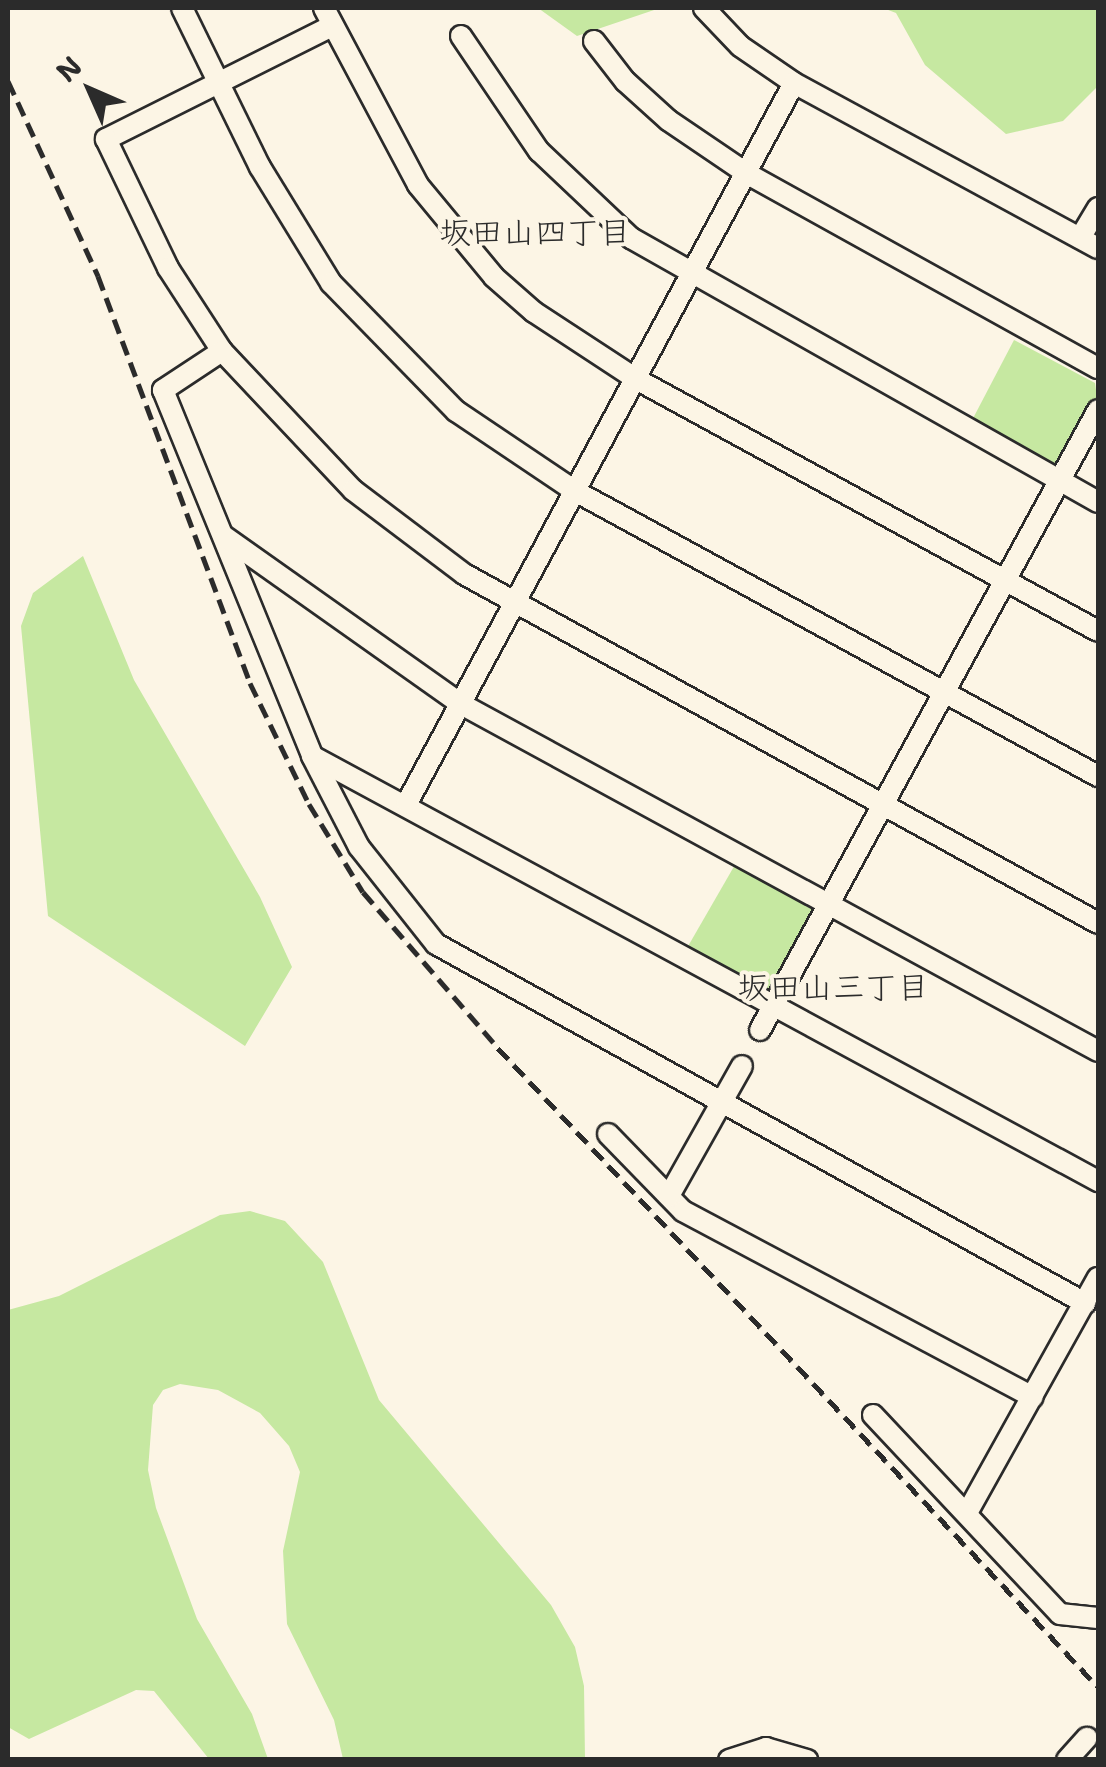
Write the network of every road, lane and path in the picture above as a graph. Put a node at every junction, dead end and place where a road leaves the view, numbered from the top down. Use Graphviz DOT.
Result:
graph roads {
  1 [pos="182,8"];
  2 [pos="704,8"];
  3 [pos="328,17"];
  4 [pos="461,36"];
  5 [pos="594,40"];
  6 [pos="218,79"];
  7 [pos="794,83"];
  8 [pos="746,173"];
  9 [pos="1098,208"];
  10 [pos="1089,243"];
  11 [pos="690,275"];
  12 [pos="222,352"];
  13 [pos="1098,368"];
  14 [pos="636,378"];
  15 [pos="1098,410"];
  16 [pos="1060,480"];
  17 [pos="575,491"];
  18 [pos="1098,502"];
  19 [pos="224,536"];
  20 [pos="1005,580"];
  21 [pos="514,604"];
  22 [pos="1098,632"];
  23 [pos="944,690"];
  24 [pos="461,704"];
  25 [pos="312,756"];
  26 [pos="1098,776"];
  27 [pos="407,803"];
  28 [pos="882,805"];
  29 [pos="827,905"];
  30 [pos="1098,923"];
  31 [pos="774,1004"];
  32 [pos="760,1030"];
  33 [pos="1098,1051"];
  34 [pos="742,1066"];
  35 [pos="721,1105"];
  36 [pos="608,1134"];
  37 [pos="1098,1181"];
  38 [pos="669,1196"];
  39 [pos="1098,1278"];
  40 [pos="1085,1303"];
  41 [pos="1033,1397"];
  42 [pos="873,1414"];
  43 [pos="967,1513"];
  44 [pos="1098,1618"];
  45 [pos="1086,1738"];
  46 [pos="729,1760"];
  47 [pos="807,1760"];
  48 [pos="1067,1760"];
  1 -- 6 [label="street"];
  2 -- 7 [label="street"];
  3 -- 6 [label="street"];
  3 -- 14 [label="street"];
  4 -- 11 [label="street"];
  5 -- 8 [label="street"];
  6 -- 12 [label="street"];
  6 -- 17 [label="street"];
  7 -- 8 [label="street"];
  7 -- 10 [label="street"];
  8 -- 11 [label="street"];
  8 -- 13 [label="street"];
  9 -- 10 [label="street"];
  11 -- 14 [label="street"];
  11 -- 16 [label="street"];
  12 -- 19 [label="street"];
  12 -- 21 [label="street"];
  14 -- 17 [label="street"];
  14 -- 20 [label="street"];
  15 -- 16 [label="street"];
  16 -- 18 [label="street"];
  16 -- 20 [label="street"];
  17 -- 21 [label="street"];
  17 -- 23 [label="street"];
  19 -- 24 [label="street"];
  19 -- 25 [label="street"];
  20 -- 22 [label="street"];
  20 -- 23 [label="street"];
  21 -- 24 [label="street"];
  21 -- 28 [label="street"];
  23 -- 26 [label="street"];
  23 -- 28 [label="street"];
  24 -- 27 [label="street"];
  24 -- 29 [label="street"];
  25 -- 27 [label="street"];
  25 -- 35 [label="street"];
  27 -- 31 [label="street"];
  28 -- 29 [label="street"];
  28 -- 30 [label="street"];
  29 -- 31 [label="street"];
  29 -- 33 [label="street"];
  31 -- 32 [label="street"];
  31 -- 37 [label="street"];
  34 -- 35 [label="street"];
  35 -- 38 [label="street"];
  35 -- 40 [label="street"];
  36 -- 38 [label="street"];
  38 -- 41 [label="street"];
  39 -- 40 [label="street"];
  40 -- 41 [label="street"];
  41 -- 43 [label="street"];
  42 -- 43 [label="street"];
  43 -- 44 [label="street"];
  45 -- 48 [label="street"];
  46 -- 47 [label="street"];
}
